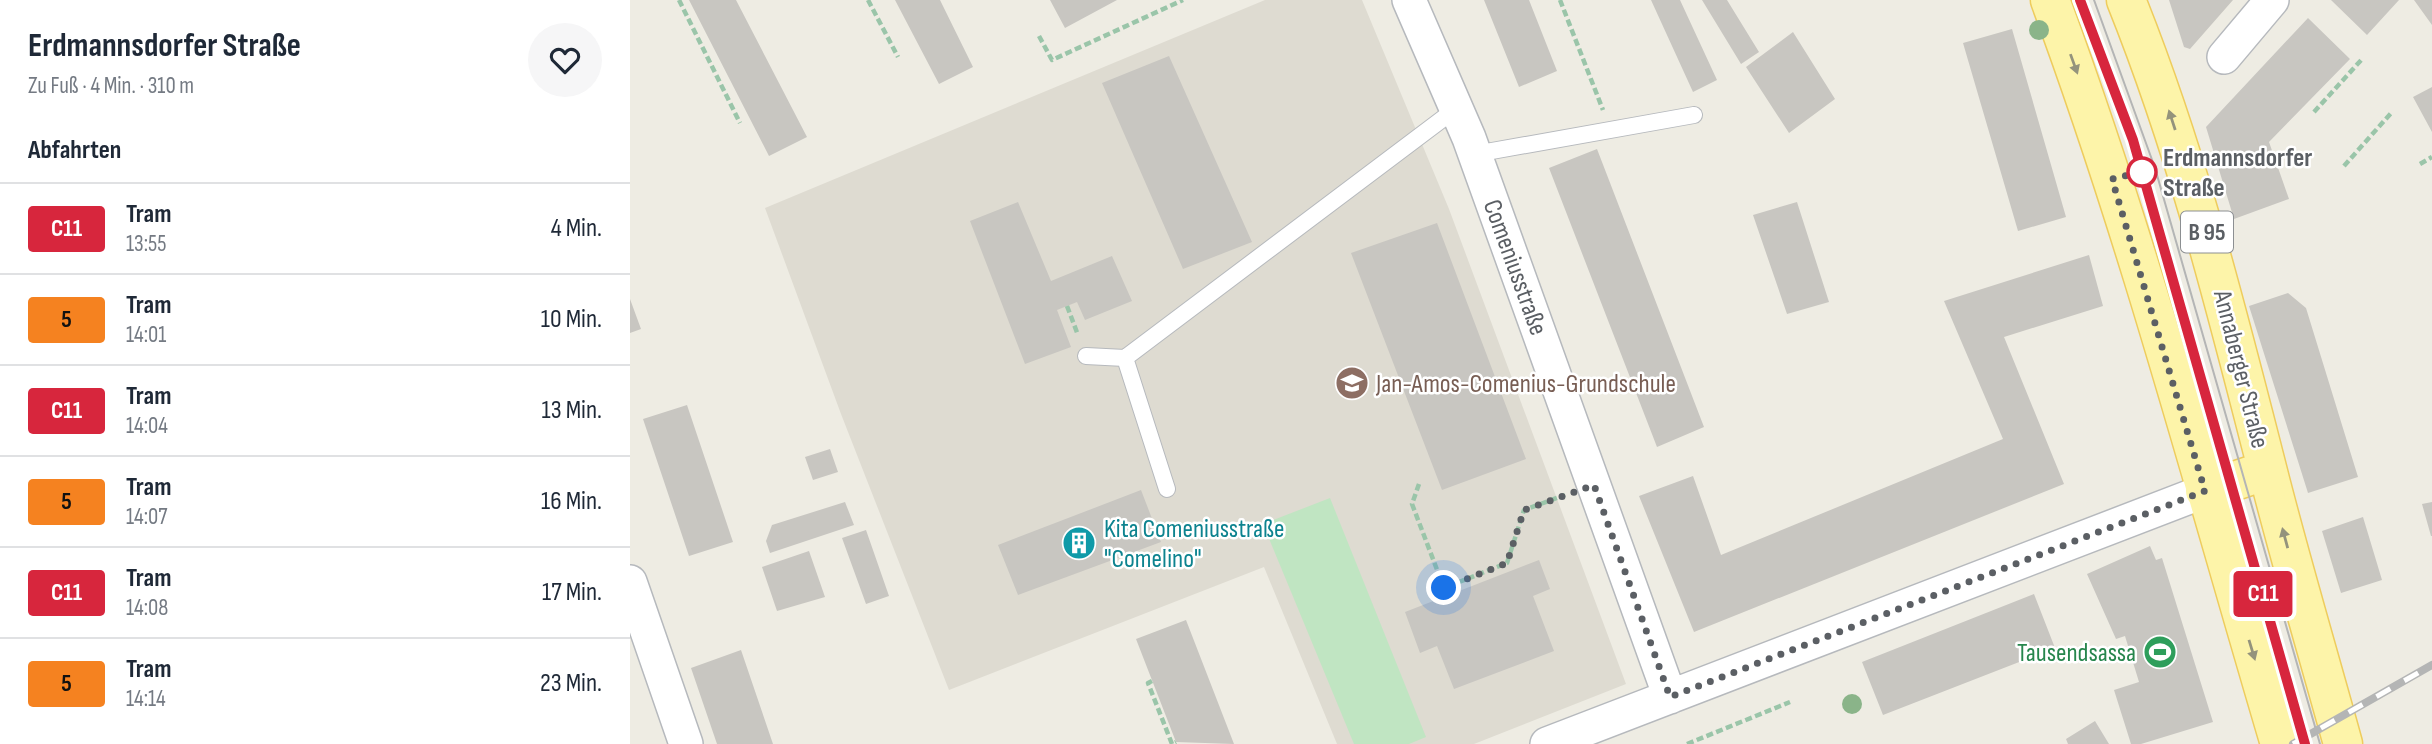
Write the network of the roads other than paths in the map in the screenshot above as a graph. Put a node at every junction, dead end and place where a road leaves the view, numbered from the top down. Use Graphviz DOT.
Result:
graph roads {
  1 [pos="1409,0"];
  2 [pos="2050,0"];
  3 [pos="2126,0"];
  4 [pos="2272,0"];
  5 [pos="2224,57"];
  6 [pos="1457,108"];
  7 [pos="1694,115"];
  8 [pos="1475,154"];
  9 [pos="1086,356"];
  10 [pos="1125,358"];
  11 [pos="2267,470"];
  12 [pos="1167,489"];
  13 [pos="2205,491"];
  14 [pos="630,582"];
  15 [pos="1670,697"];
  16 [pos="686,744"];
  17 [pos="1547,744"];
  18 [pos="2280,744"];
  19 [pos="2343,744"];
  1 -- 6 [label="street, Comeniusstraße"];
  2 -- 13 [label="main road, one-way"];
  11 -- 3 [label="main road, Annaberger Straße / B 95, one-way"];
  4 -- 5 [label="street"];
  6 -- 8 [label="street, Comeniusstraße"];
  6 -- 10 [label="lane"];
  7 -- 8 [label="lane"];
  8 -- 15 [label="street, Comeniusstraße"];
  9 -- 10 [label="lane"];
  10 -- 12 [label="lane"];
  11 -- 13 [label="main road"];
  19 -- 11 [label="main road, Annaberger Straße / B 95, one-way"];
  13 -- 15 [label="street"];
  13 -- 18 [label="main road, one-way"];
  14 -- 16 [label="street"];
  15 -- 17 [label="street"];
}
